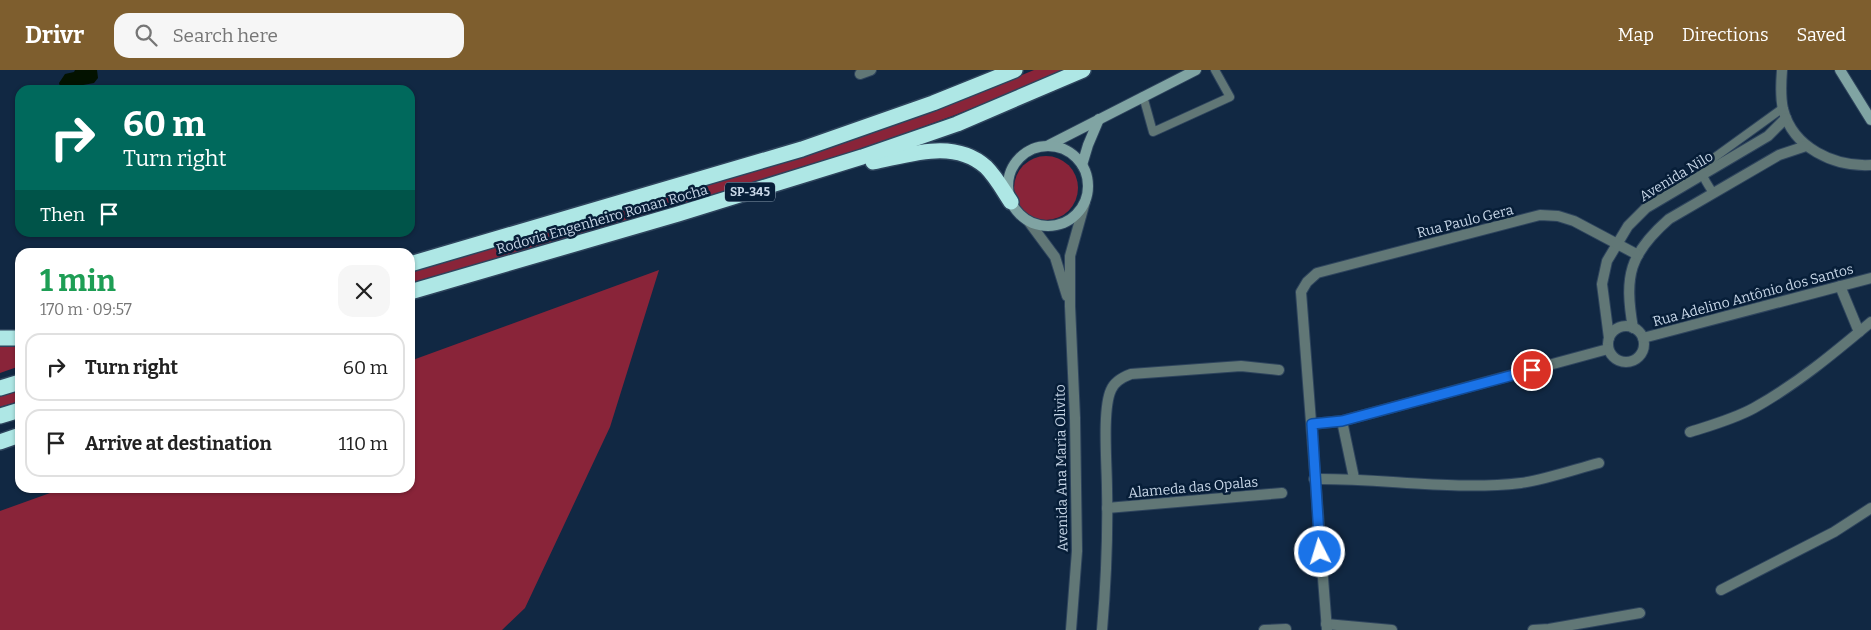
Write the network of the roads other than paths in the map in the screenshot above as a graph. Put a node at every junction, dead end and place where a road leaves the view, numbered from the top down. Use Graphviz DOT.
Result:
graph roads {
  1 [pos="872,70"];
  2 [pos="1015,70"];
  3 [pos="1083,70"];
  4 [pos="1196,70"];
  5 [pos="1216,70"];
  6 [pos="1782,70"];
  7 [pos="1840,70"];
  8 [pos="860,74"];
  9 [pos="1143,96"];
  10 [pos="1785,113"];
  11 [pos="1100,119"];
  12 [pos="1871,120"];
  13 [pos="1049,145"];
  14 [pos="1806,146"];
  15 [pos="1082,165"];
  16 [pos="1871,165"];
  17 [pos="810,174"];
  18 [pos="1702,175"];
  19 [pos="1713,193"];
  20 [pos="1011,202"];
  21 [pos="1085,202"];
  22 [pos="1029,222"];
  23 [pos="1617,243"];
  24 [pos="1638,255"];
  25 [pos="415,261"];
  26 [pos="1871,278"];
  27 [pos="1840,286"];
  28 [pos="415,291"];
  29 [pos="1070,306"];
  30 [pos="1871,322"];
  31 [pos="1633,328"];
  32 [pos="1859,332"];
  33 [pos="0,338"];
  34 [pos="15,338"];
  35 [pos="1609,338"];
  36 [pos="1643,338"];
  37 [pos="1608,349"];
  38 [pos="1279,370"];
  39 [pos="15,384"];
  40 [pos="0,388"];
  41 [pos="15,412"];
  42 [pos="0,416"];
  43 [pos="1342,421"];
  44 [pos="1312,424"];
  45 [pos="1690,432"];
  46 [pos="15,437"];
  47 [pos="0,442"];
  48 [pos="1599,462"];
  49 [pos="1354,478"];
  50 [pos="1314,479"];
  51 [pos="1282,493"];
  52 [pos="1107,508"];
  53 [pos="1871,508"];
  54 [pos="1721,590"];
  55 [pos="1640,613"];
  56 [pos="1326,627"];
  57 [pos="1286,629"];
  58 [pos="1071,630"];
  59 [pos="1102,630"];
  60 [pos="1264,630"];
  61 [pos="1392,630"];
  62 [pos="1533,630"];
  1 -- 8 [label="street"];
  2 -- 25 [label="highway, Rodovia Engenheiro Ronan Rocha / SP-345"];
  3 -- 17 [label="highway, Rodovia Engenheiro Ronan Rocha / SP-345"];
  4 -- 9 [label="street"];
  5 -- 9 [label="lane"];
  6 -- 10 [label="street"];
  7 -- 12 [label="street"];
  9 -- 11 [label="street"];
  10 -- 14 [label="street"];
  10 -- 18 [label="street, Avenida Nilo"];
  11 -- 13 [label="street"];
  11 -- 15 [label="street"];
  13 -- 15 [label="street"];
  13 -- 20 [label="street"];
  14 -- 16 [label="street"];
  14 -- 19 [label="street"];
  15 -- 21 [label="street"];
  17 -- 20 [label="highway"];
  17 -- 28 [label="highway, Rodovia Engenheiro Ronan Rocha / SP-345"];
  18 -- 19 [label="lane"];
  18 -- 23 [label="street, Avenida Nilo"];
  19 -- 24 [label="street"];
  20 -- 22 [label="street"];
  21 -- 22 [label="street"];
  21 -- 29 [label="street, Avenida Ana Maria Olivito"];
  22 -- 29 [label="street, Avenida Ana Maria Olivito"];
  23 -- 24 [label="street, Rua Paulo Gera"];
  23 -- 35 [label="street, Avenida Nilo"];
  23 -- 44 [label="street, Rua Paulo Gera"];
  24 -- 31 [label="street"];
  26 -- 27 [label="street, Rua Adelino Antônio dos Santos"];
  27 -- 32 [label="street"];
  27 -- 36 [label="street, Rua Adelino Antônio dos Santos"];
  29 -- 58 [label="street, Avenida Ana Maria Olivito"];
  30 -- 32 [label="street"];
  31 -- 35 [label="street"];
  31 -- 36 [label="street"];
  32 -- 45 [label="street"];
  33 -- 34 [label="highway"];
  35 -- 37 [label="street"];
  36 -- 37 [label="street"];
  37 -- 43 [label="street"];
  38 -- 52 [label="street"];
  39 -- 40 [label="highway"];
  41 -- 42 [label="highway"];
  43 -- 44 [label="street"];
  43 -- 49 [label="street"];
  44 -- 50 [label="street"];
  46 -- 47 [label="highway"];
  48 -- 49 [label="street"];
  49 -- 50 [label="street"];
  50 -- 56 [label="street"];
  51 -- 52 [label="street, Alameda das Opalas"];
  52 -- 59 [label="street"];
  53 -- 54 [label="street"];
  55 -- 62 [label="street"];
  56 -- 61 [label="street"];
  57 -- 60 [label="street"];
}
